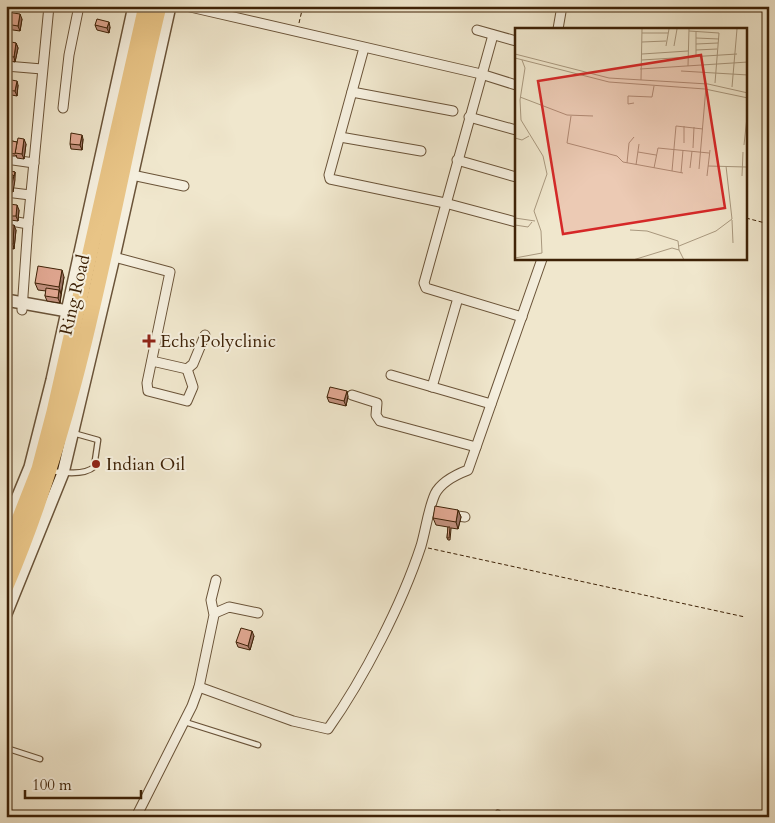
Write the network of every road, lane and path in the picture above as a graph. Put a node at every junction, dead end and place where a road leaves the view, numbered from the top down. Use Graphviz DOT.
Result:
graph roads {
  1 [pos="48,6"];
  2 [pos="78,6"];
  3 [pos="134,6"];
  4 [pos="146,6"];
  5 [pos="159,6"];
  6 [pos="170,6"];
  7 [pos="186,6"];
  8 [pos="303,6"];
  9 [pos="562,6"];
  10 [pos="558,28"];
  11 [pos="477,30"];
  12 [pos="297,33"];
  13 [pos="493,35"];
  14 [pos="515,41"];
  15 [pos="130,48"];
  16 [pos="364,48"];
  17 [pos="6,66"];
  18 [pos="42,69"];
  19 [pos="482,74"];
  20 [pos="515,85"];
  21 [pos="352,92"];
  22 [pos="63,108"];
  23 [pos="453,111"];
  24 [pos="470,117"];
  25 [pos="515,130"];
  26 [pos="340,137"];
  27 [pos="421,152"];
  28 [pos="6,159"];
  29 [pos="457,160"];
  30 [pos="34,163"];
  31 [pos="132,175"];
  32 [pos="515,177"];
  33 [pos="184,186"];
  34 [pos="6,192"];
  35 [pos="30,195"];
  36 [pos="109,200"];
  37 [pos="445,203"];
  38 [pos="748,219"];
  39 [pos="6,220"];
  40 [pos="515,222"];
  41 [pos="28,224"];
  42 [pos="769,224"];
  43 [pos="114,257"];
  44 [pos="542,260"];
  45 [pos="458,298"];
  46 [pos="6,300"];
  47 [pos="23,306"];
  48 [pos="6,308"];
  49 [pos="72,315"];
  50 [pos="522,317"];
  51 [pos="205,335"];
  52 [pos="152,362"];
  53 [pos="187,369"];
  54 [pos="391,375"];
  55 [pos="432,387"];
  56 [pos="352,395"];
  57 [pos="491,404"];
  58 [pos="68,431"];
  59 [pos="476,447"];
  60 [pos="46,470"];
  61 [pos="430,511"];
  62 [pos="466,517"];
  63 [pos="6,525"];
  64 [pos="421,546"];
  65 [pos="6,553"];
  66 [pos="216,580"];
  67 [pos="6,586"];
  68 [pos="214,613"];
  69 [pos="258,613"];
  70 [pos="6,614"];
  71 [pos="745,617"];
  72 [pos="199,687"];
  73 [pos="183,722"];
  74 [pos="258,745"];
  75 [pos="6,748"];
  76 [pos="40,758"];
  77 [pos="136,817"];
  1 -- 18 [label="street"];
  2 -- 22 [label="street"];
  3 -- 15 [label="street"];
  4 -- 15 [label="highway, Ring Road"];
  5 -- 36 [label="highway, Ring Road"];
  6 -- 31 [label="street"];
  7 -- 12 [label="street"];
  8 -- 12 [label="path"];
  9 -- 10 [label="street"];
  11 -- 13 [label="street"];
  12 -- 16 [label="street"];
  13 -- 14 [label="street"];
  13 -- 19 [label="street"];
  15 -- 36 [label="highway, Ring Road"];
  16 -- 19 [label="street"];
  16 -- 21 [label="street"];
  17 -- 18 [label="street"];
  18 -- 30 [label="street"];
  19 -- 20 [label="street"];
  19 -- 24 [label="street"];
  21 -- 23 [label="street"];
  21 -- 26 [label="street"];
  24 -- 25 [label="street"];
  24 -- 29 [label="street"];
  26 -- 27 [label="street"];
  26 -- 37 [label="street"];
  28 -- 30 [label="street"];
  29 -- 32 [label="street"];
  29 -- 37 [label="street"];
  30 -- 35 [label="street"];
  31 -- 33 [label="street"];
  31 -- 36 [label="street"];
  34 -- 35 [label="street"];
  35 -- 41 [label="street"];
  36 -- 43 [label="street"];
  36 -- 49 [label="highway, Ring Road"];
  36 -- 58 [label="highway, Ring Road"];
  37 -- 40 [label="street"];
  37 -- 45 [label="street"];
  38 -- 42 [label="path"];
  39 -- 41 [label="street"];
  41 -- 47 [label="street"];
  43 -- 52 [label="street"];
  43 -- 58 [label="street"];
  44 -- 50 [label="street"];
  45 -- 50 [label="street"];
  45 -- 55 [label="street"];
  46 -- 47 [label="street"];
  47 -- 48 [label="street"];
  47 -- 49 [label="street"];
  49 -- 60 [label="highway, Ring Road"];
  50 -- 57 [label="street"];
  51 -- 53 [label="street"];
  52 -- 53 [label="street"];
  52 -- 53 [label="street"];
  54 -- 55 [label="street"];
  55 -- 57 [label="street"];
  56 -- 59 [label="street"];
  57 -- 59 [label="street"];
  58 -- 60 [label="highway, Ring Road"];
  58 -- 60 [label="lane"];
  59 -- 61 [label="street"];
  60 -- 63 [label="street"];
  60 -- 65 [label="highway, Ring Road"];
  60 -- 67 [label="highway, Ring Road"];
  60 -- 70 [label="street"];
  61 -- 62 [label="street"];
  61 -- 64 [label="street"];
  64 -- 71 [label="path"];
  64 -- 72 [label="street"];
  66 -- 68 [label="street"];
  68 -- 69 [label="street"];
  68 -- 72 [label="street"];
  72 -- 73 [label="street"];
  73 -- 74 [label="lane"];
  73 -- 77 [label="street"];
  75 -- 76 [label="lane"];
}
